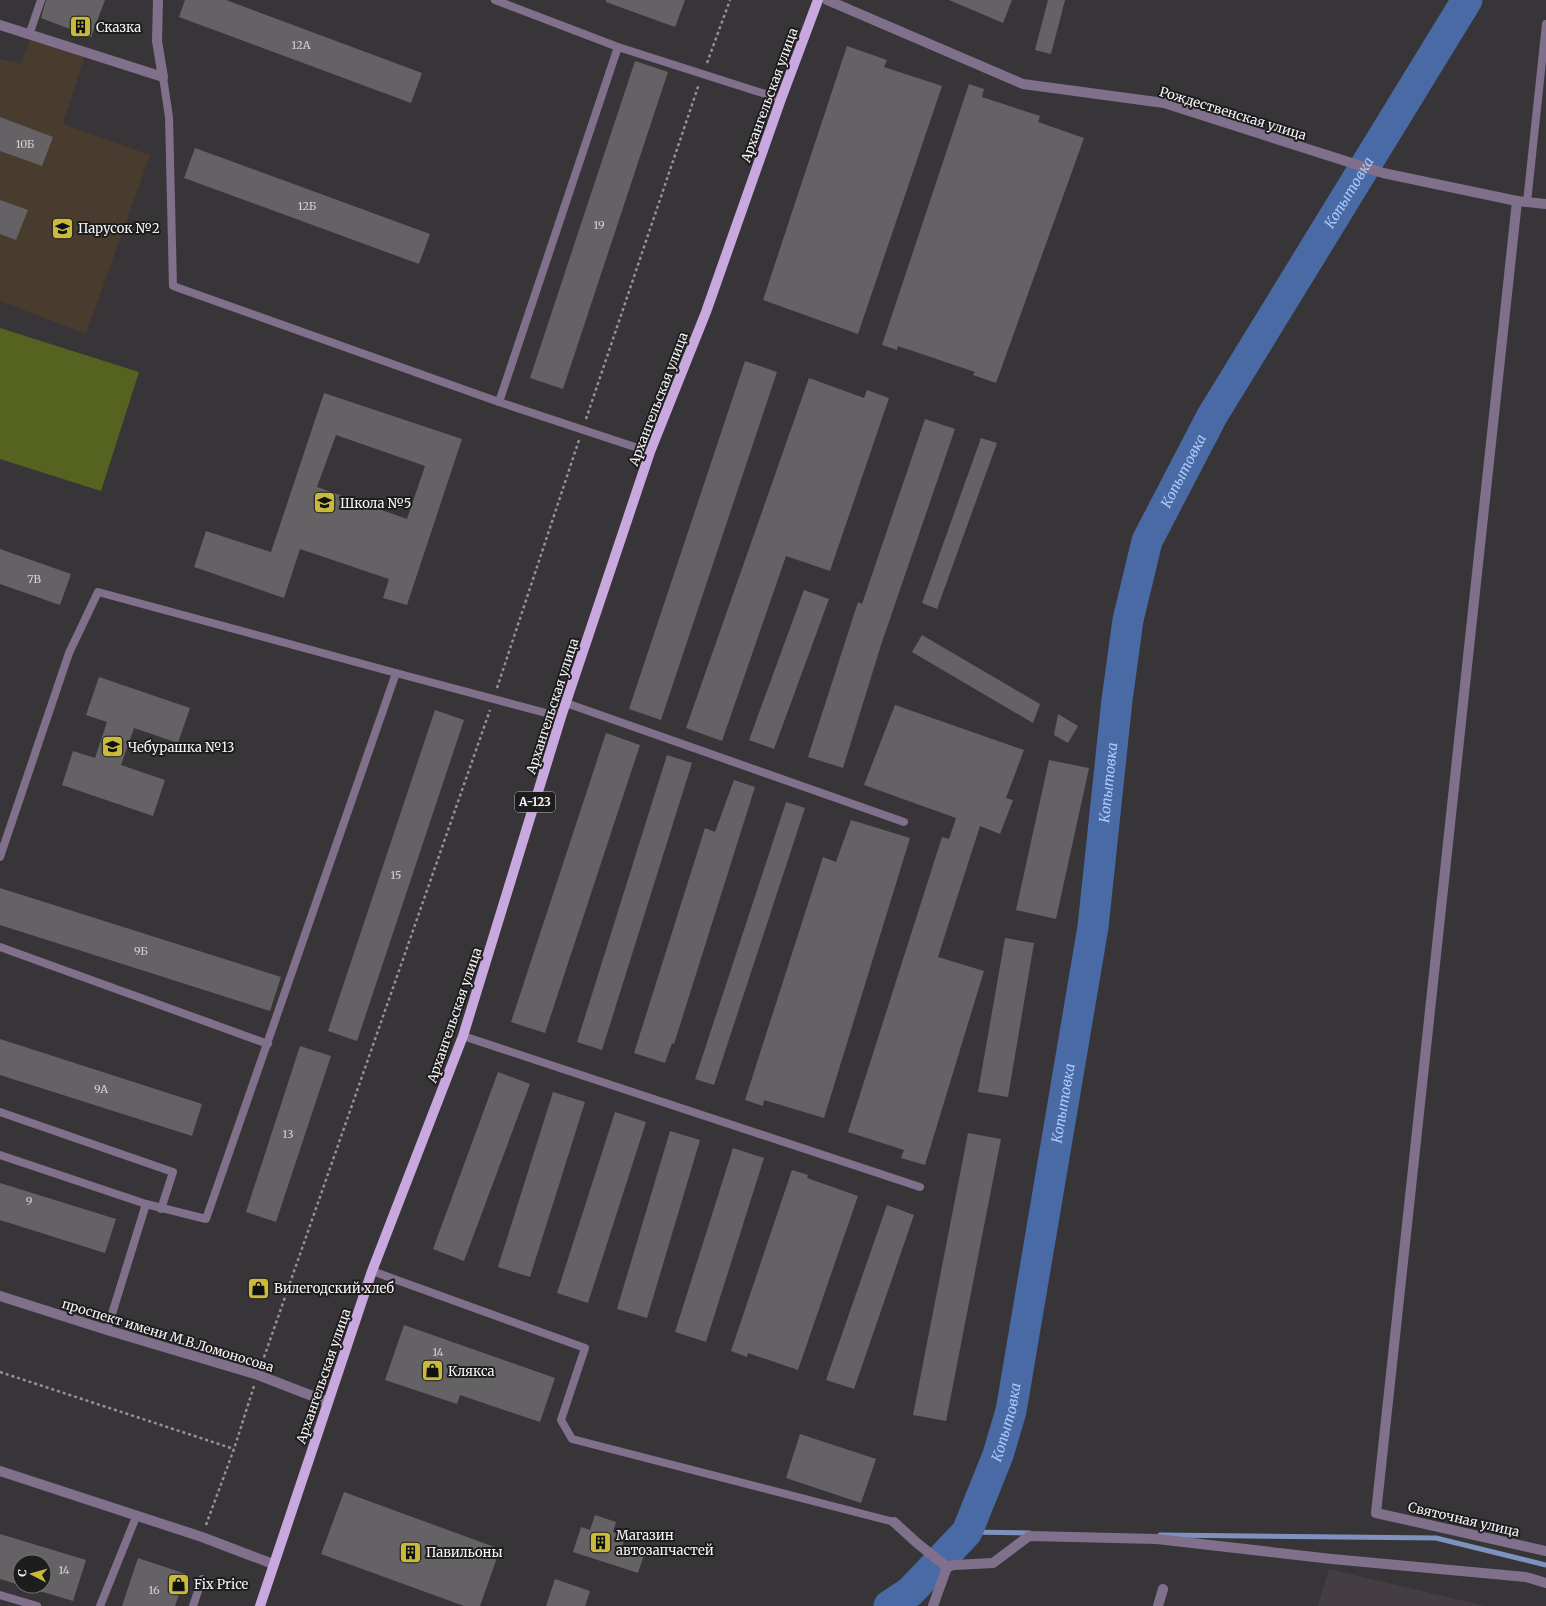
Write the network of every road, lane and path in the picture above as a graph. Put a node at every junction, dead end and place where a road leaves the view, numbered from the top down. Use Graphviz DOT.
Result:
graph roads {
  1 [pos="41,0"];
  2 [pos="158,0"];
  3 [pos="495,0"];
  4 [pos="818,0"];
  5 [pos="827,0"];
  6 [pos="1546,24"];
  7 [pos="0,25"];
  8 [pos="29,35"];
  9 [pos="618,47"];
  10 [pos="163,77"];
  11 [pos="781,99"];
  12 [pos="1517,201"];
  13 [pos="1527,202"];
  14 [pos="1546,204"];
  15 [pos="499,402"];
  16 [pos="650,452"];
  17 [pos="396,673"];
  18 [pos="566,703"];
  19 [pos="561,717"];
  20 [pos="904,822"];
  21 [pos="0,856"];
  22 [pos="0,947"];
  23 [pos="463,1036"];
  24 [pos="268,1044"];
  25 [pos="0,1112"];
  26 [pos="0,1155"];
  27 [pos="920,1187"];
  28 [pos="146,1204"];
  29 [pos="161,1209"];
  30 [pos="372,1271"];
  31 [pos="0,1296"];
  32 [pos="107,1330"];
  33 [pos="0,1372"];
  34 [pos="258,1375"];
  35 [pos="328,1402"];
  36 [pos="234,1449"];
  37 [pos="0,1471"];
  38 [pos="136,1516"];
  39 [pos="894,1522"];
  40 [pos="202,1537"];
  41 [pos="1546,1551"];
  42 [pos="274,1564"];
  43 [pos="947,1566"];
  44 [pos="202,1579"];
  45 [pos="1546,1583"];
  46 [pos="1163,1589"];
  47 [pos="0,1595"];
  48 [pos="37,1606"];
  49 [pos="100,1606"];
  50 [pos="193,1606"];
  51 [pos="260,1606"];
  52 [pos="933,1606"];
  53 [pos="1158,1606"];
  1 -- 8 [label="lane"];
  2 -- 10 [label="street"];
  3 -- 9 [label="lane"];
  4 -- 11 [label="main road, Архангельская улица / А-123"];
  5 -- 12 [label="street, Рождественская улица"];
  6 -- 13 [label="lane"];
  7 -- 8 [label="street"];
  8 -- 10 [label="street"];
  9 -- 11 [label="lane"];
  9 -- 15 [label="lane"];
  10 -- 15 [label="lane"];
  11 -- 16 [label="main road, Архангельская улица / А-123"];
  12 -- 13 [label="street, Рождественская улица"];
  12 -- 41 [label="street, Святочная улица"];
  13 -- 14 [label="street, Рождественская улица"];
  15 -- 16 [label="lane"];
  16 -- 18 [label="main road, Архангельская улица / А-123"];
  17 -- 19 [label="lane"];
  17 -- 21 [label="lane"];
  17 -- 24 [label="lane"];
  18 -- 19 [label="main road, Архангельская улица / А-123"];
  18 -- 20 [label="lane"];
  19 -- 23 [label="main road, Архангельская улица / А-123"];
  22 -- 24 [label="lane"];
  23 -- 27 [label="lane"];
  23 -- 30 [label="main road, Архангельская улица / А-123"];
  24 -- 29 [label="lane"];
  25 -- 29 [label="lane"];
  26 -- 28 [label="lane"];
  28 -- 29 [label="lane"];
  28 -- 32 [label="lane"];
  30 -- 35 [label="main road, Архангельская улица / А-123"];
  30 -- 39 [label="lane"];
  31 -- 32 [label="street, проспект имени М.В.Ломоносова"];
  32 -- 34 [label="street, проспект имени М.В.Ломоносова"];
  33 -- 36 [label="path"];
  34 -- 35 [label="street, проспект имени М.В.Ломоносова"];
  34 -- 36 [label="path"];
  35 -- 42 [label="main road, Архангельская улица / А-123"];
  36 -- 40 [label="path"];
  37 -- 38 [label="street"];
  38 -- 40 [label="street"];
  38 -- 49 [label="lane"];
  39 -- 43 [label="street"];
  40 -- 42 [label="street"];
  42 -- 51 [label="main road, Архангельская улица / А-123"];
  43 -- 45 [label="street"];
  43 -- 52 [label="street"];
  44 -- 50 [label="lane"];
  46 -- 53 [label="street"];
  47 -- 48 [label="lane"];
}
